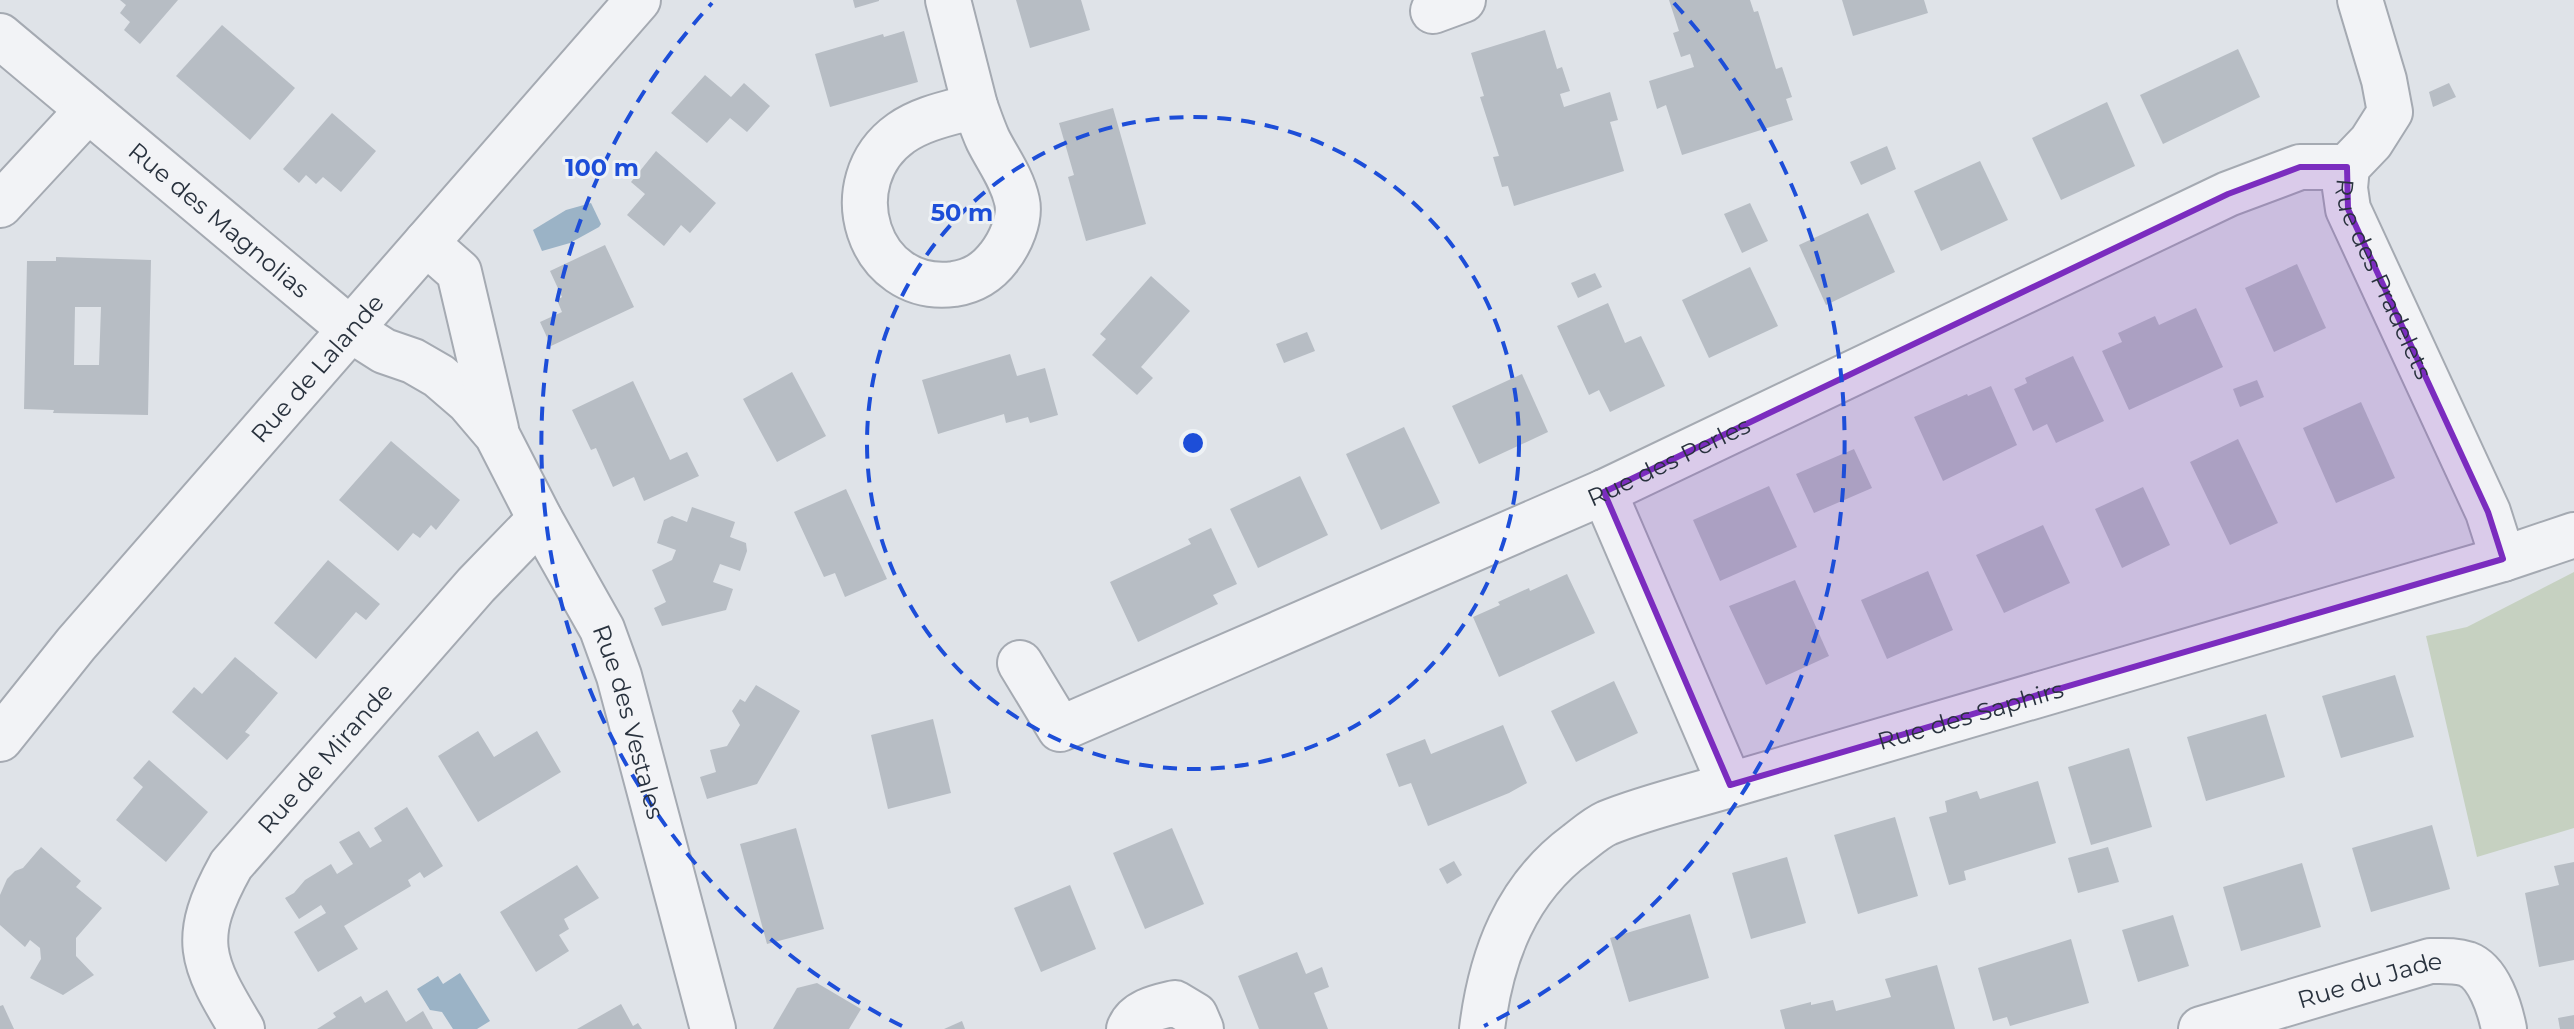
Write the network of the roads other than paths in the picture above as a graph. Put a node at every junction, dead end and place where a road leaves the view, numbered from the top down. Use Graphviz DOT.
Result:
graph roads {
  1 [pos="638,0"];
  2 [pos="948,0"];
  3 [pos="2360,0"];
  4 [pos="0,36"];
  5 [pos="975,106"];
  6 [pos="88,110"];
  7 [pos="2347,167"];
  8 [pos="0,205"];
  9 [pos="426,243"];
  10 [pos="351,330"];
  11 [pos="497,435"];
  12 [pos="1604,492"];
  13 [pos="540,519"];
  14 [pos="2574,535"];
  15 [pos="2503,559"];
  16 [pos="1020,663"];
  17 [pos="0,739"];
  18 [pos="1730,785"];
  19 [pos="242,1029"];
  20 [pos="713,1029"];
  21 [pos="1129,1029"];
  22 [pos="1201,1029"];
  23 [pos="1482,1029"];
  24 [pos="2201,1029"];
  25 [pos="2504,1029"];
  1 -- 9 [label="street, Rue de Lalande"];
  2 -- 5 [label="street"];
  3 -- 7 [label="street, Rue des Pradelets"];
  4 -- 6 [label="street, Rue des Magnolias"];
  6 -- 8 [label="street"];
  6 -- 10 [label="street, Rue des Magnolias"];
  7 -- 12 [label="street, Rue des Perles"];
  7 -- 15 [label="street, Rue des Pradelets"];
  9 -- 10 [label="street, Rue de Lalande"];
  9 -- 11 [label="street, Rue des Vestales"];
  10 -- 11 [label="street, Rue des Vestales"];
  10 -- 17 [label="street, Rue de Lalande"];
  11 -- 13 [label="street, Rue des Vestales"];
  12 -- 16 [label="street, Rue des Perles"];
  12 -- 18 [label="street"];
  13 -- 19 [label="street, Rue de Mirande"];
  13 -- 20 [label="street, Rue des Vestales"];
  14 -- 15 [label="street, Rue des Saphirs"];
  15 -- 18 [label="street, Rue des Saphirs"];
  18 -- 23 [label="street, Rue des Saphirs"];
  21 -- 22 [label="street"];
  24 -- 25 [label="street, Rue du Jade"];
}
